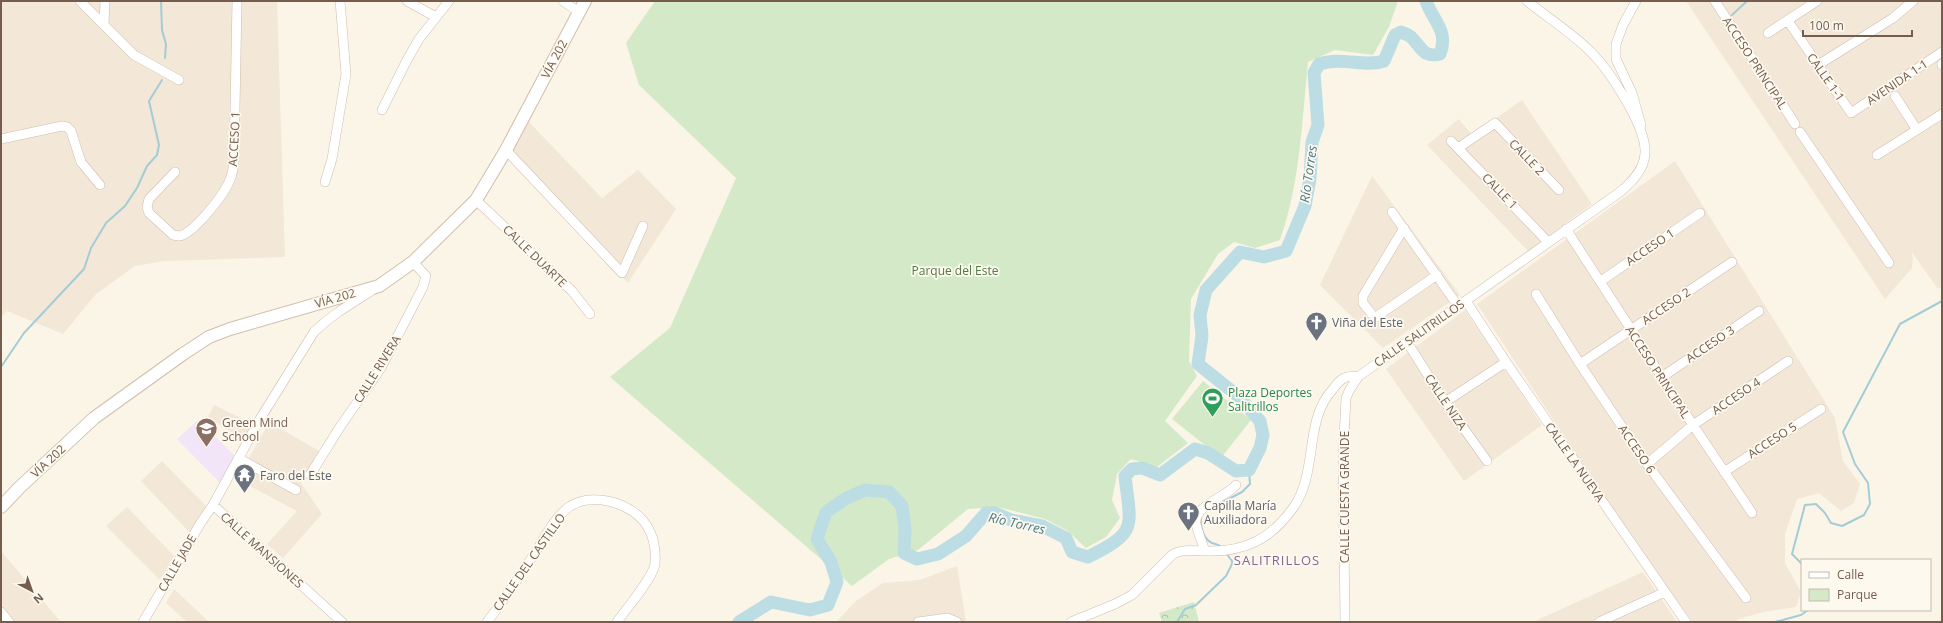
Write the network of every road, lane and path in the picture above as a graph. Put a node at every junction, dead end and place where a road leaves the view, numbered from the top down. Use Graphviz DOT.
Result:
graph roads {
  1 [pos="80,1"];
  2 [pos="105,1"];
  3 [pos="237,1"];
  4 [pos="340,1"];
  5 [pos="407,1"];
  6 [pos="449,1"];
  7 [pos="563,1"];
  8 [pos="1527,1"];
  9 [pos="1636,1"];
  10 [pos="1715,1"];
  11 [pos="1817,1"];
  12 [pos="1914,1"];
  13 [pos="582,6"];
  14 [pos="436,17"];
  15 [pos="1788,21"];
  16 [pos="104,24"];
  17 [pos="1768,34"];
  18 [pos="1942,52"];
  19 [pos="1818,65"];
  20 [pos="179,80"];
  21 [pos="1895,96"];
  22 [pos="382,110"];
  23 [pos="1851,113"];
  24 [pos="1942,114"];
  25 [pos="1917,130"];
  26 [pos="1,138"];
  27 [pos="1644,138"];
  28 [pos="1451,141"];
  29 [pos="1458,148"];
  30 [pos="506,150"];
  31 [pos="1877,155"];
  32 [pos="176,172"];
  33 [pos="325,182"];
  34 [pos="100,185"];
  35 [pos="1559,190"];
  36 [pos="476,200"];
  37 [pos="1392,212"];
  38 [pos="1700,213"];
  39 [pos="643,226"];
  40 [pos="1404,228"];
  41 [pos="1566,229"];
  42 [pos="1548,242"];
  43 [pos="413,262"];
  44 [pos="1732,262"];
  45 [pos="1888,263"];
  46 [pos="1437,276"];
  47 [pos="1600,281"];
  48 [pos="379,286"];
  49 [pos="1536,294"];
  50 [pos="1462,303"];
  51 [pos="1759,311"];
  52 [pos="590,314"];
  53 [pos="1632,330"];
  54 [pos="1407,342"];
  55 [pos="1788,361"];
  56 [pos="1506,362"];
  57 [pos="1580,364"];
  58 [pos="1359,376"];
  59 [pos="1662,377"];
  60 [pos="1445,402"];
  61 [pos="1821,409"];
  62 [pos="1693,425"];
  63 [pos="238,458"];
  64 [pos="1487,461"];
  65 [pos="1647,464"];
  66 [pos="1724,472"];
  67 [pos="310,475"];
  68 [pos="1236,485"];
  69 [pos="296,490"];
  70 [pos="213,505"];
  71 [pos="1,507"];
  72 [pos="1752,513"];
  73 [pos="1210,551"];
  74 [pos="1664,592"];
  75 [pos="1746,598"];
  76 [pos="1,612"];
  77 [pos="9,622"];
  78 [pos="142,622"];
  79 [pos="342,622"];
  80 [pos="487,622"];
  81 [pos="617,622"];
  82 [pos="918,622"];
  83 [pos="956,622"];
  84 [pos="1070,622"];
  85 [pos="1345,622"];
  86 [pos="1599,622"];
  87 [pos="1686,622"];
  1 -- 16 [label="street"];
  2 -- 16 [label="street"];
  3 -- 32 [label="street, ACCESO 1"];
  4 -- 33 [label="street"];
  5 -- 14 [label="street"];
  6 -- 14 [label="street"];
  7 -- 13 [label="street"];
  8 -- 27 [label="street, CALLE SALITRILLOS"];
  9 -- 27 [label="street"];
  10 -- 45 [label="street, ACCESO PRINCIPAL"];
  11 -- 15 [label="street"];
  12 -- 19 [label="street"];
  13 -- 30 [label="main road, VÍA 202"];
  14 -- 22 [label="street"];
  15 -- 17 [label="street"];
  15 -- 19 [label="street, CALLE 1-1"];
  16 -- 20 [label="street"];
  18 -- 23 [label="street, AVENIDA 1-1"];
  19 -- 23 [label="street, CALLE 1-1"];
  21 -- 25 [label="street"];
  24 -- 25 [label="street"];
  25 -- 31 [label="street"];
  26 -- 34 [label="street"];
  27 -- 41 [label="street, CALLE SALITRILLOS"];
  28 -- 29 [label="street, CALLE 1"];
  29 -- 35 [label="street, CALLE 2"];
  29 -- 42 [label="street, CALLE 1"];
  30 -- 36 [label="main road, VÍA 202"];
  30 -- 39 [label="street"];
  36 -- 43 [label="main road, VÍA 202"];
  36 -- 52 [label="street, CALLE DUARTE"];
  37 -- 40 [label="street, CALLE LA NUEVA"];
  38 -- 47 [label="street, ACCESO 1"];
  40 -- 46 [label="street, CALLE LA NUEVA"];
  40 -- 46 [label="street"];
  41 -- 42 [label="street, CALLE SALITRILLOS"];
  41 -- 47 [label="street, ACCESO PRINCIPAL"];
  42 -- 50 [label="street, CALLE SALITRILLOS"];
  43 -- 48 [label="main road, VÍA 202"];
  43 -- 67 [label="street, CALLE RIVERA"];
  44 -- 53 [label="street, ACCESO 2"];
  46 -- 50 [label="street, CALLE LA NUEVA"];
  47 -- 53 [label="street, ACCESO PRINCIPAL"];
  48 -- 63 [label="street, CALLE MANSIONES"];
  48 -- 71 [label="main road, VÍA 202"];
  49 -- 57 [label="street, ACCESO 6"];
  50 -- 54 [label="street, CALLE SALITRILLOS"];
  50 -- 56 [label="street, CALLE LA NUEVA"];
  51 -- 59 [label="street, ACCESO 3"];
  53 -- 57 [label="street, ACCESO 2"];
  53 -- 59 [label="street, ACCESO PRINCIPAL"];
  54 -- 58 [label="street, CALLE SALITRILLOS"];
  54 -- 60 [label="street, CALLE NIZA"];
  55 -- 62 [label="street, ACCESO 4"];
  56 -- 60 [label="street"];
  56 -- 74 [label="street, CALLE LA NUEVA"];
  57 -- 65 [label="street, ACCESO 6"];
  58 -- 73 [label="street, CALLE SALITRILLOS"];
  58 -- 85 [label="street, CALLE CUESTA GRANDE"];
  59 -- 62 [label="street, ACCESO PRINCIPAL"];
  60 -- 64 [label="street, CALLE NIZA"];
  61 -- 66 [label="street, ACCESO 5"];
  62 -- 65 [label="street, ACCESO 4"];
  62 -- 66 [label="street, ACCESO PRINCIPAL"];
  63 -- 69 [label="street"];
  63 -- 70 [label="street, CALLE MANSIONES"];
  65 -- 75 [label="street, ACCESO 6"];
  66 -- 72 [label="street, ACCESO PRINCIPAL"];
  68 -- 73 [label="street"];
  70 -- 78 [label="street, CALLE JADE"];
  70 -- 79 [label="street, CALLE MANSIONES"];
  73 -- 84 [label="street, CALLE SALITRILLOS"];
  74 -- 86 [label="street"];
  74 -- 87 [label="street, CALLE LA NUEVA"];
  76 -- 77 [label="street"];
  80 -- 81 [label="street, CALLE DEL CASTILLO"];
  82 -- 83 [label="street"];
}
